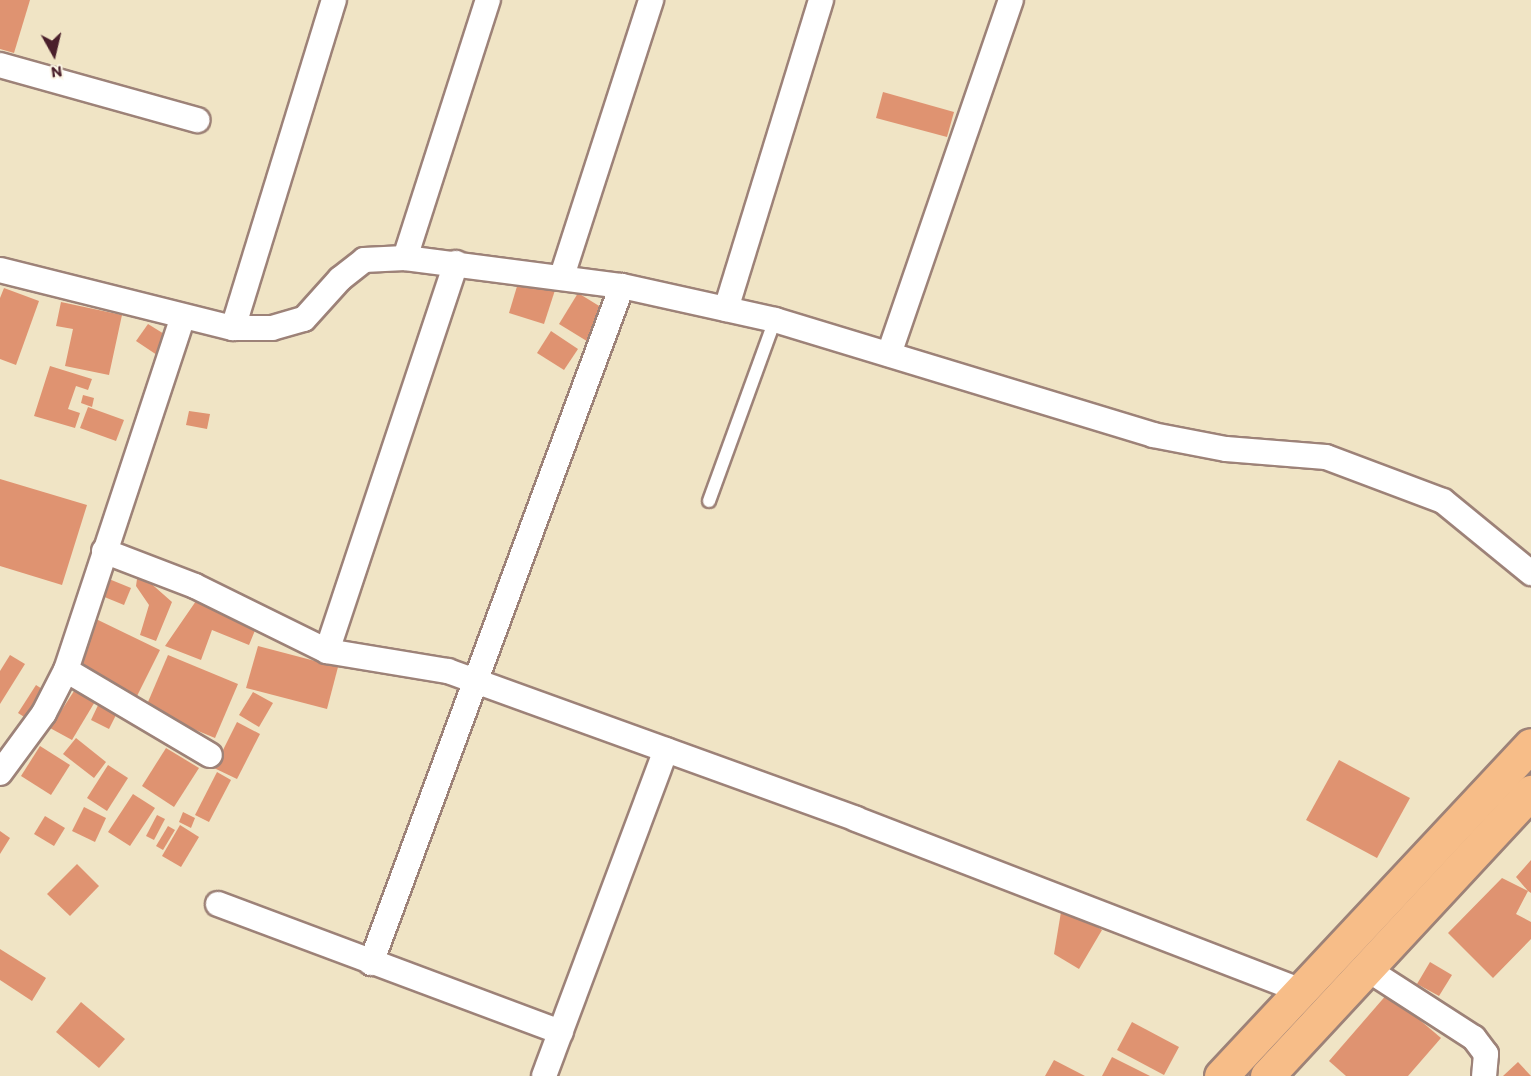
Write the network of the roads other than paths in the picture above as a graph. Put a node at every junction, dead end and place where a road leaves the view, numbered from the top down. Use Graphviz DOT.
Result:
graph roads {
  1 [pos="334,0"];
  2 [pos="488,0"];
  3 [pos="651,0"];
  4 [pos="820,0"];
  5 [pos="1011,0"];
  6 [pos="0,65"];
  7 [pos="197,120"];
  8 [pos="405,258"];
  9 [pos="456,263"];
  10 [pos="0,270"];
  11 [pos="562,276"];
  12 [pos="622,286"];
  13 [pos="726,309"];
  14 [pos="183,317"];
  15 [pos="775,320"];
  16 [pos="233,328"];
  17 [pos="889,354"];
  18 [pos="709,501"];
  19 [pos="104,551"];
  20 [pos="1531,573"];
  21 [pos="327,651"];
  22 [pos="66,670"];
  23 [pos="477,681"];
  24 [pos="1531,745"];
  25 [pos="666,750"];
  26 [pos="210,755"];
  27 [pos="0,773"];
  28 [pos="1531,792"];
  29 [pos="218,904"];
  30 [pos="371,963"];
  31 [pos="1367,969"];
  32 [pos="1300,990"];
  33 [pos="561,1032"];
  34 [pos="544,1076"];
  35 [pos="1221,1076"];
  36 [pos="1267,1076"];
  37 [pos="1484,1076"];
  1 -- 16 [label="street"];
  2 -- 8 [label="street"];
  3 -- 11 [label="street"];
  4 -- 13 [label="street"];
  5 -- 17 [label="street"];
  6 -- 7 [label="street"];
  8 -- 9 [label="street"];
  8 -- 16 [label="street"];
  9 -- 11 [label="street"];
  9 -- 21 [label="street"];
  10 -- 14 [label="street"];
  11 -- 12 [label="street"];
  12 -- 13 [label="street"];
  12 -- 23 [label="street"];
  13 -- 15 [label="street"];
  14 -- 16 [label="street"];
  14 -- 19 [label="street"];
  15 -- 17 [label="street"];
  15 -- 18 [label="lane"];
  17 -- 20 [label="street"];
  19 -- 21 [label="street"];
  19 -- 22 [label="street"];
  21 -- 23 [label="street"];
  22 -- 26 [label="street"];
  22 -- 27 [label="street"];
  23 -- 25 [label="street"];
  23 -- 30 [label="street"];
  24 -- 32 [label="highway"];
  25 -- 32 [label="street"];
  25 -- 33 [label="street"];
  28 -- 31 [label="highway"];
  29 -- 30 [label="street"];
  30 -- 33 [label="street"];
  31 -- 36 [label="highway"];
  31 -- 37 [label="street"];
  32 -- 35 [label="highway"];
  33 -- 34 [label="street"];
}
